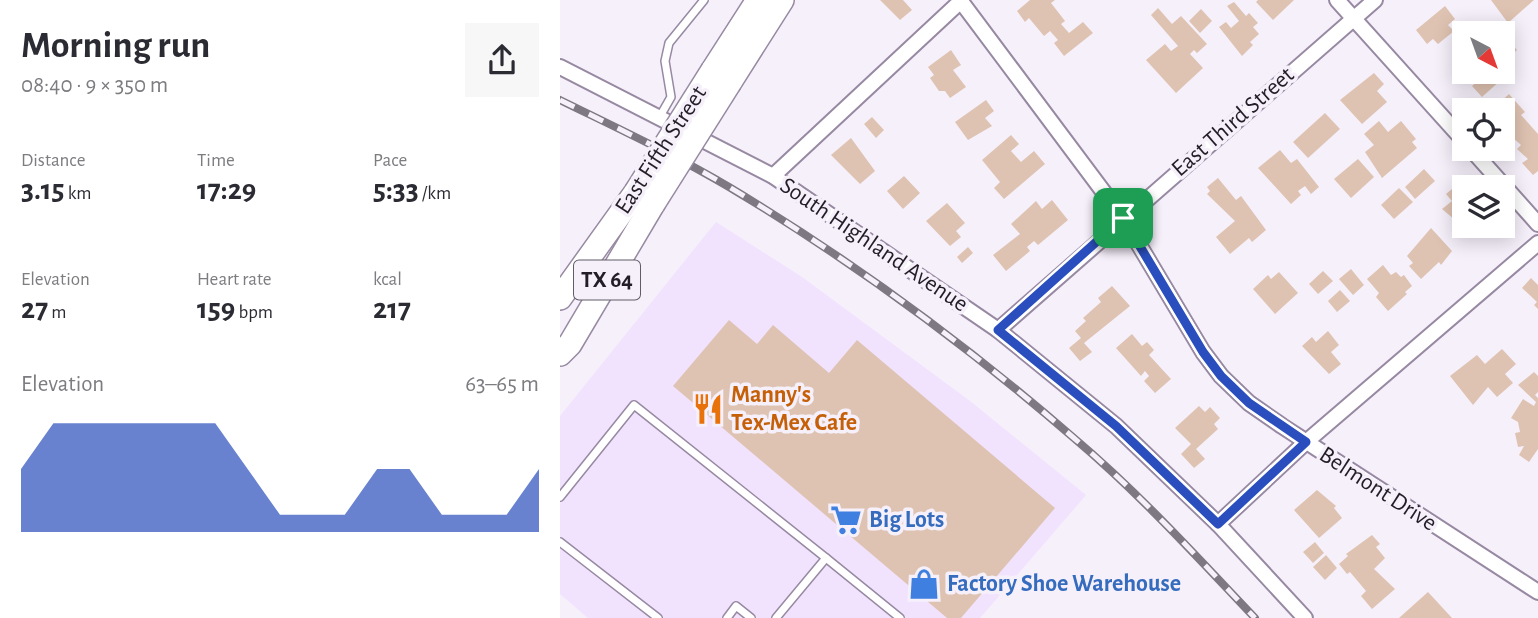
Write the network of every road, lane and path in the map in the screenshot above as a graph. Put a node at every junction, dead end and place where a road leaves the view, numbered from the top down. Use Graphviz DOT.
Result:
graph roads {
  1 [pos="704,0"];
  2 [pos="758,0"];
  3 [pos="782,0"];
  4 [pos="961,0"];
  5 [pos="1337,0"];
  6 [pos="1375,0"];
  7 [pos="1354,18"];
  8 [pos="560,67"];
  9 [pos="722,76"];
  10 [pos="659,119"];
  11 [pos="1452,127"];
  12 [pos="1482,161"];
  13 [pos="774,176"];
  14 [pos="644,198"];
  15 [pos="1123,218"];
  16 [pos="1538,224"];
  17 [pos="1538,243"];
  18 [pos="560,298"];
  19 [pos="998,330"];
  20 [pos="560,354"];
  21 [pos="1306,442"];
  22 [pos="560,498"];
  23 [pos="1218,524"];
  24 [pos="560,542"];
  25 [pos="826,558"];
  26 [pos="1538,592"];
  27 [pos="646,615"];
  28 [pos="658,618"];
  29 [pos="727,618"];
  30 [pos="751,618"];
  31 [pos="776,618"];
  32 [pos="900,618"];
  33 [pos="1305,618"];
  1 -- 10 [label="lane"];
  2 -- 9 [label="main road, East Fifth Street / TX 64"];
  3 -- 9 [label="main road, East Fifth Street / TX 64"];
  4 -- 13 [label="street"];
  4 -- 15 [label="street, Belmont Drive"];
  5 -- 7 [label="street"];
  6 -- 7 [label="street, East Third Street"];
  7 -- 11 [label="street"];
  7 -- 15 [label="street, East Third Street"];
  8 -- 10 [label="street, South Highland Avenue"];
  9 -- 14 [label="main road, TX 64, bridge"];
  10 -- 13 [label="street, South Highland Avenue"];
  12 -- 16 [label="street"];
  13 -- 19 [label="street, South Highland Avenue"];
  14 -- 18 [label="main road, East Fifth Street / TX 64"];
  14 -- 20 [label="main road, TX 64"];
  15 -- 19 [label="street, East Third Street"];
  15 -- 21 [label="street, Belmont Drive"];
  17 -- 21 [label="street"];
  19 -- 23 [label="street, South Highland Avenue"];
  21 -- 23 [label="street"];
  21 -- 26 [label="street, Belmont Drive"];
  22 -- 25 [label="lane"];
  23 -- 33 [label="street, South Highland Avenue"];
  24 -- 27 [label="lane"];
  25 -- 31 [label="lane"];
  25 -- 32 [label="lane"];
  27 -- 28 [label="lane"];
  29 -- 30 [label="lane"];
}
